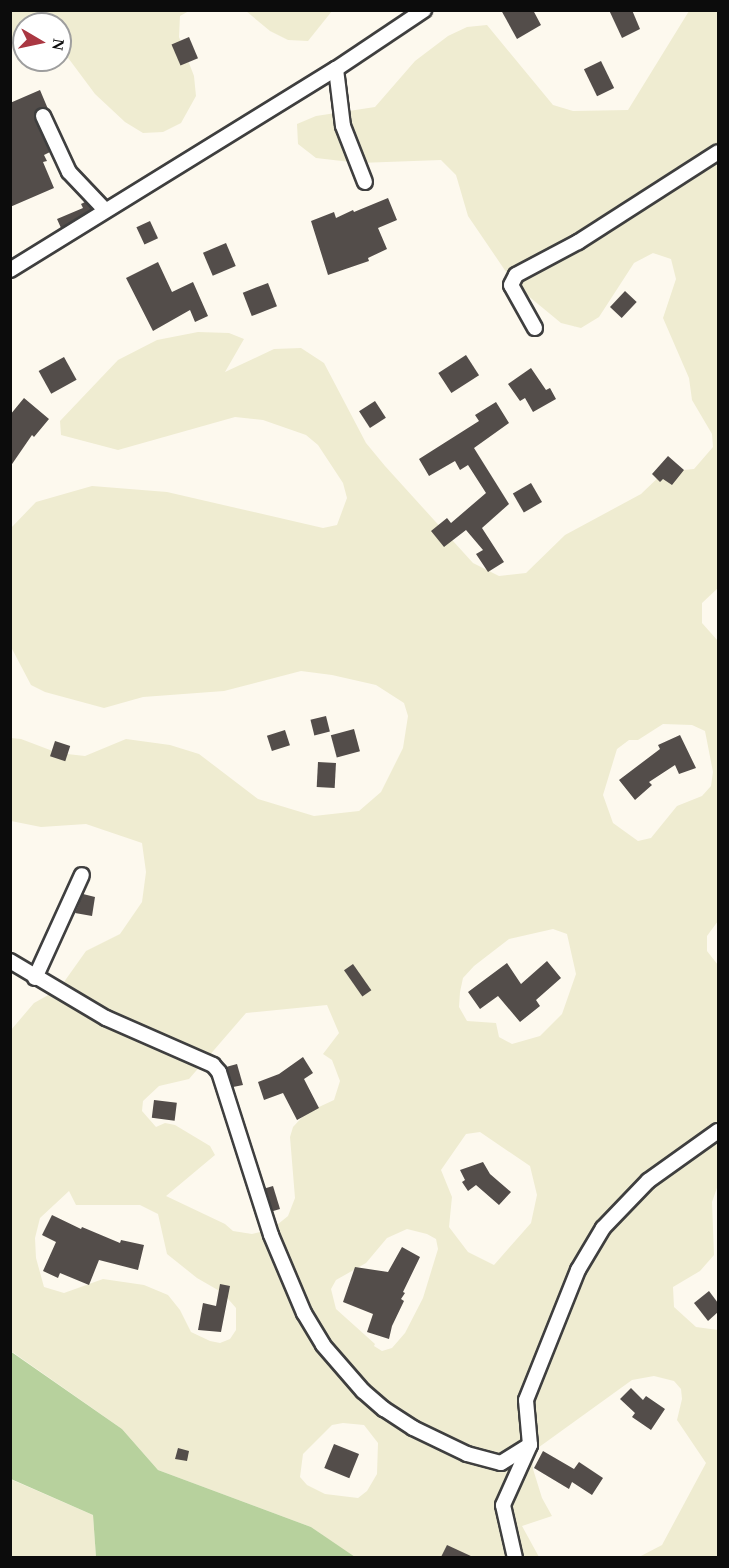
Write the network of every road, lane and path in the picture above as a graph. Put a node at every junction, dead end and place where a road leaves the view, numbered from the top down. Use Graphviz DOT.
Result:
graph roads {
  1 [pos="424,10"];
  2 [pos="336,69"];
  3 [pos="43,116"];
  4 [pos="718,152"];
  5 [pos="365,182"];
  6 [pos="105,210"];
  7 [pos="10,270"];
  8 [pos="535,328"];
  9 [pos="82,875"];
  10 [pos="10,961"];
  11 [pos="35,978"];
  12 [pos="718,1131"];
  13 [pos="530,1445"];
  14 [pos="516,1557"];
  1 -- 2 [label="street"];
  2 -- 5 [label="street"];
  2 -- 6 [label="street"];
  3 -- 6 [label="street"];
  4 -- 8 [label="street"];
  6 -- 7 [label="street"];
  9 -- 11 [label="street"];
  10 -- 11 [label="street"];
  11 -- 13 [label="street"];
  12 -- 13 [label="street"];
  13 -- 14 [label="street"];
}
